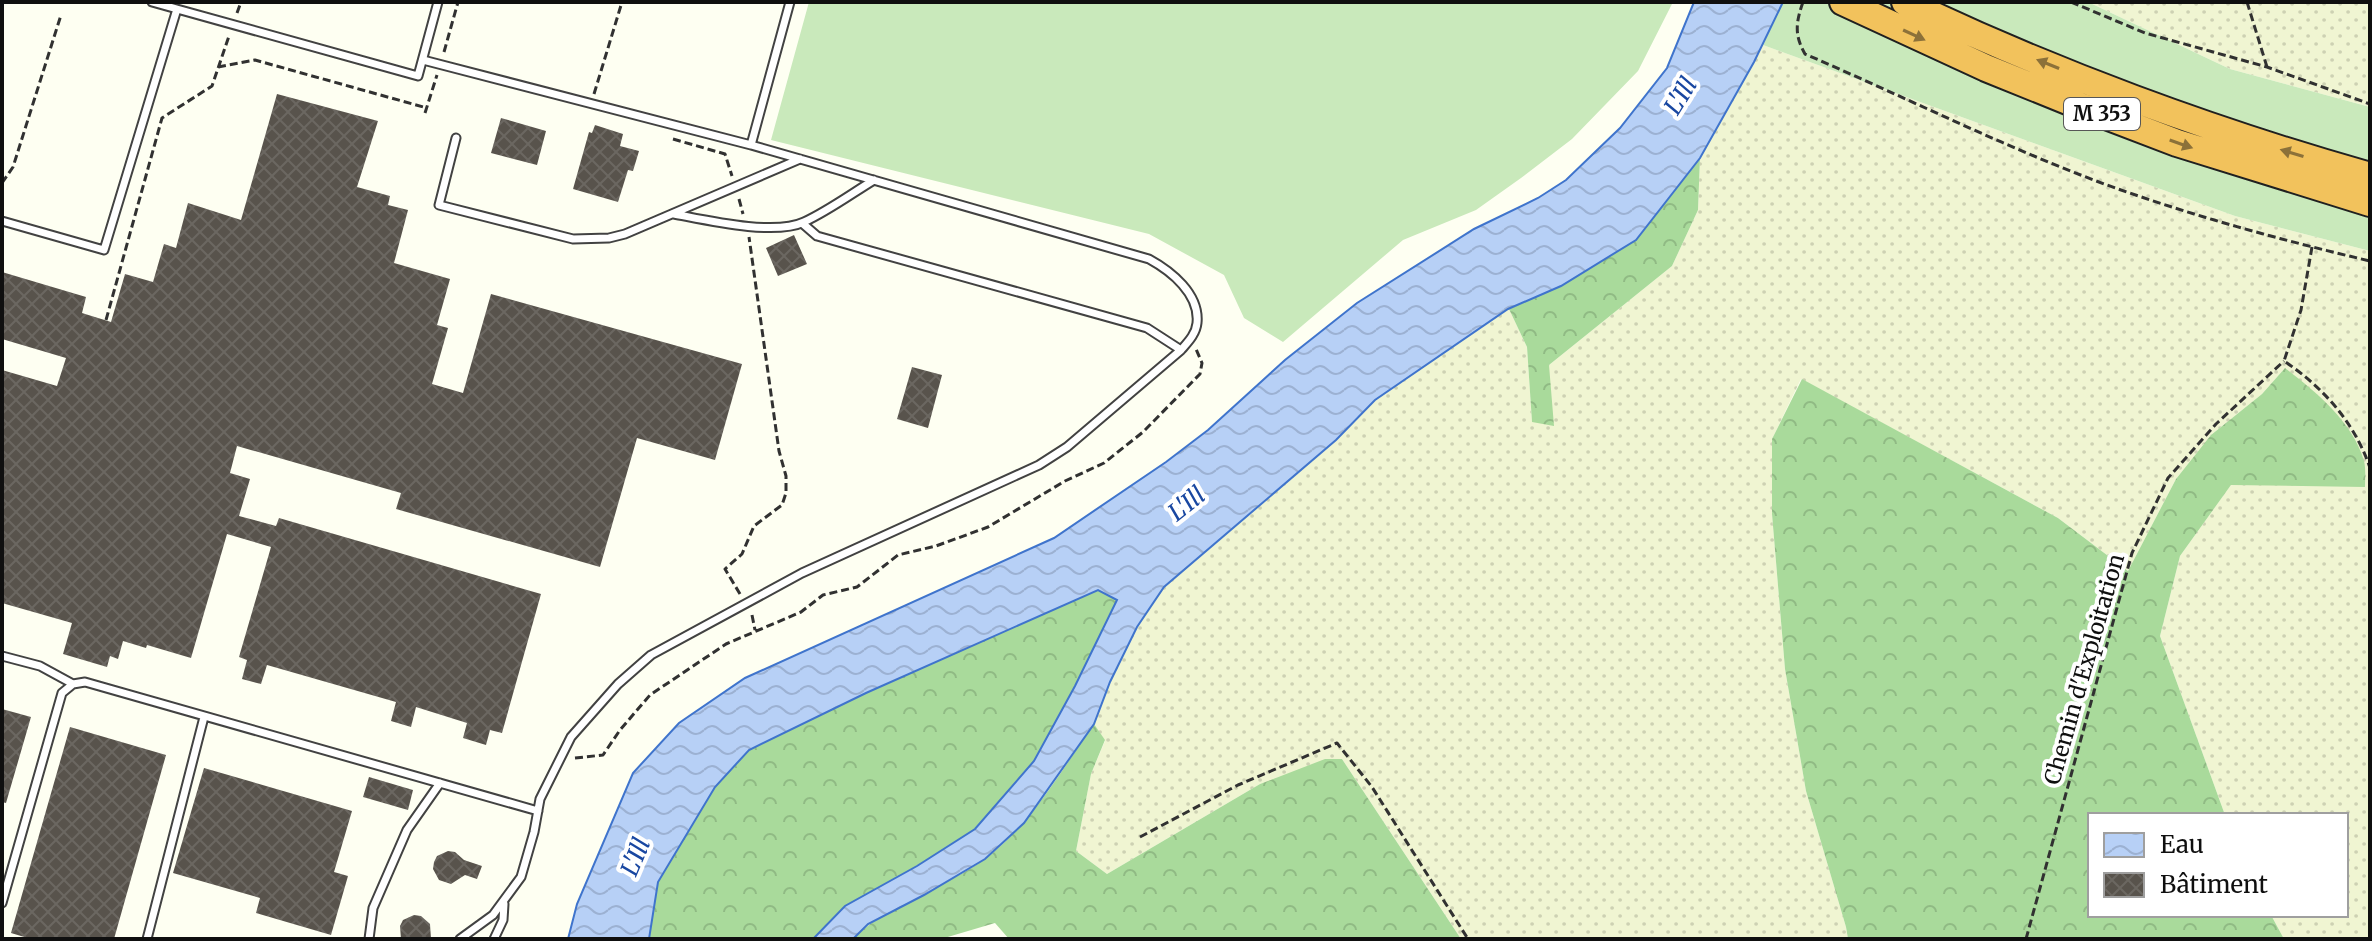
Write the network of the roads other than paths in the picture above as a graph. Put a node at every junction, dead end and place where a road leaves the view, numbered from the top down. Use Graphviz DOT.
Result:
graph roads {
  1 [pos="152,2"];
  2 [pos="438,2"];
  3 [pos="790,2"];
  4 [pos="1843,2"];
  5 [pos="1905,2"];
  6 [pos="177,9"];
  7 [pos="423,60"];
  8 [pos="456,138"];
  9 [pos="751,145"];
  10 [pos="800,159"];
  11 [pos="2370,176"];
  12 [pos="874,180"];
  13 [pos="2370,203"];
  14 [pos="672,214"];
  15 [pos="2,221"];
  16 [pos="802,223"];
  17 [pos="1181,350"];
  18 [pos="2,656"];
  19 [pos="73,684"];
  20 [pos="204,717"];
  21 [pos="440,783"];
  22 [pos="538,811"];
  23 [pos="504,901"];
  24 [pos="2,903"];
  25 [pos="147,939"];
  26 [pos="369,939"];
  27 [pos="460,939"];
  28 [pos="494,939"];
  1 -- 6 [label="lane"];
  2 -- 7 [label="lane"];
  3 -- 9 [label="lane"];
  4 -- 13 [label="highway, M 353, one-way"];
  11 -- 5 [label="highway, M 353, one-way"];
  6 -- 7 [label="lane"];
  6 -- 15 [label="lane"];
  7 -- 9 [label="lane"];
  8 -- 14 [label="lane"];
  9 -- 10 [label="lane"];
  10 -- 12 [label="lane"];
  10 -- 14 [label="lane"];
  12 -- 16 [label="lane"];
  12 -- 17 [label="lane"];
  14 -- 16 [label="lane"];
  16 -- 17 [label="lane"];
  17 -- 22 [label="lane"];
  18 -- 19 [label="lane"];
  19 -- 20 [label="lane"];
  19 -- 24 [label="lane"];
  20 -- 21 [label="lane"];
  20 -- 25 [label="lane"];
  21 -- 22 [label="lane"];
  21 -- 26 [label="lane"];
  22 -- 23 [label="lane"];
  23 -- 27 [label="lane"];
  23 -- 28 [label="lane"];
}
